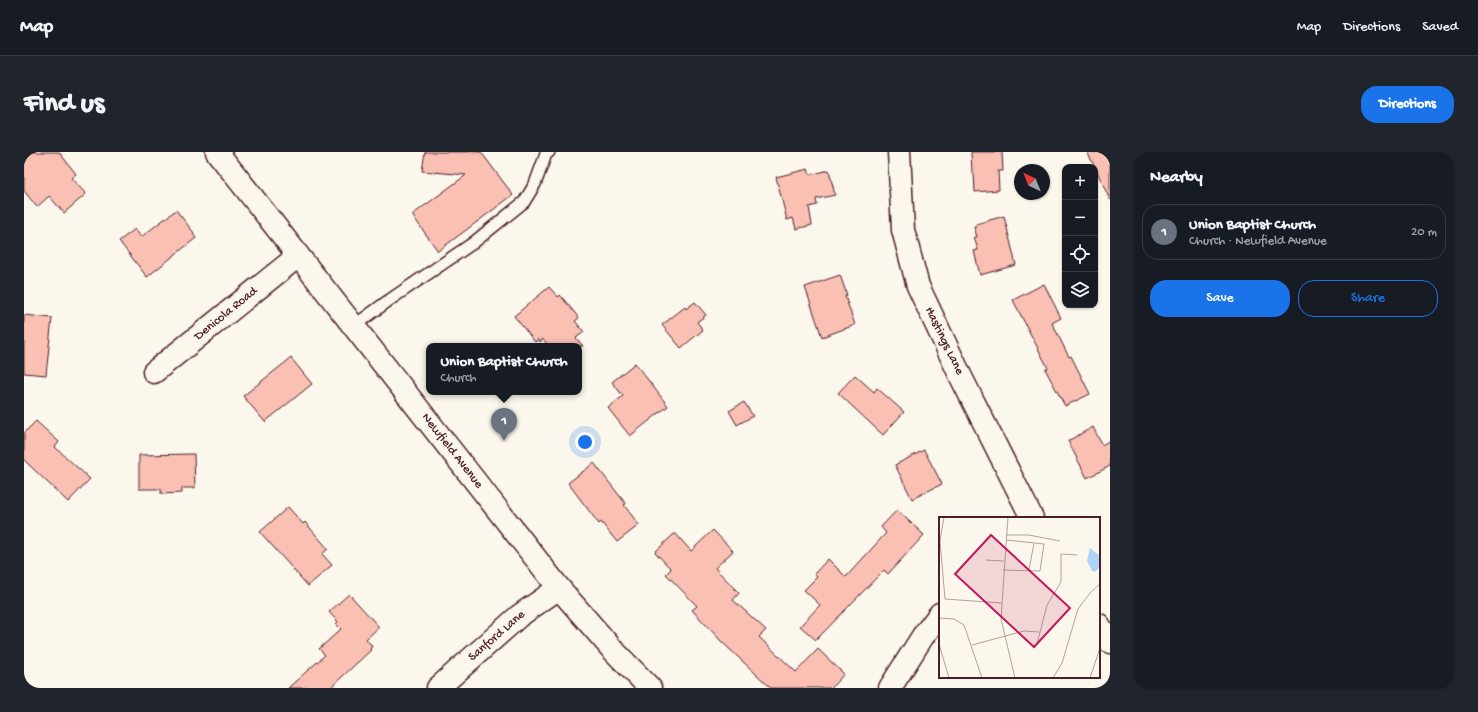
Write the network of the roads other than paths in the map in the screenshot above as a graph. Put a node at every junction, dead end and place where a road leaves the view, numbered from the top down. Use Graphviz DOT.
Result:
graph roads {
  1 [pos="217,152"];
  2 [pos="899,152"];
  3 [pos="547,153"];
  4 [pos="298,256"];
  5 [pos="354,326"];
  6 [pos="154,372"];
  7 [pos="1031,517"];
  8 [pos="559,588"];
  9 [pos="939,615"];
  10 [pos="1100,627"];
  11 [pos="1110,642"];
  12 [pos="438,688"];
  13 [pos="650,688"];
  14 [pos="890,688"];
  1 -- 4 [label="street, Newfield Avenue"];
  2 -- 7 [label="street, Hastings Lane"];
  3 -- 5 [label="lane"];
  4 -- 5 [label="street, Newfield Avenue"];
  4 -- 6 [label="street, Denicola Road"];
  5 -- 8 [label="street, Newfield Avenue"];
  8 -- 12 [label="street, Sanford Lane"];
  8 -- 13 [label="street, Newfield Avenue"];
  9 -- 14 [label="street"];
  10 -- 11 [label="street"];
}
